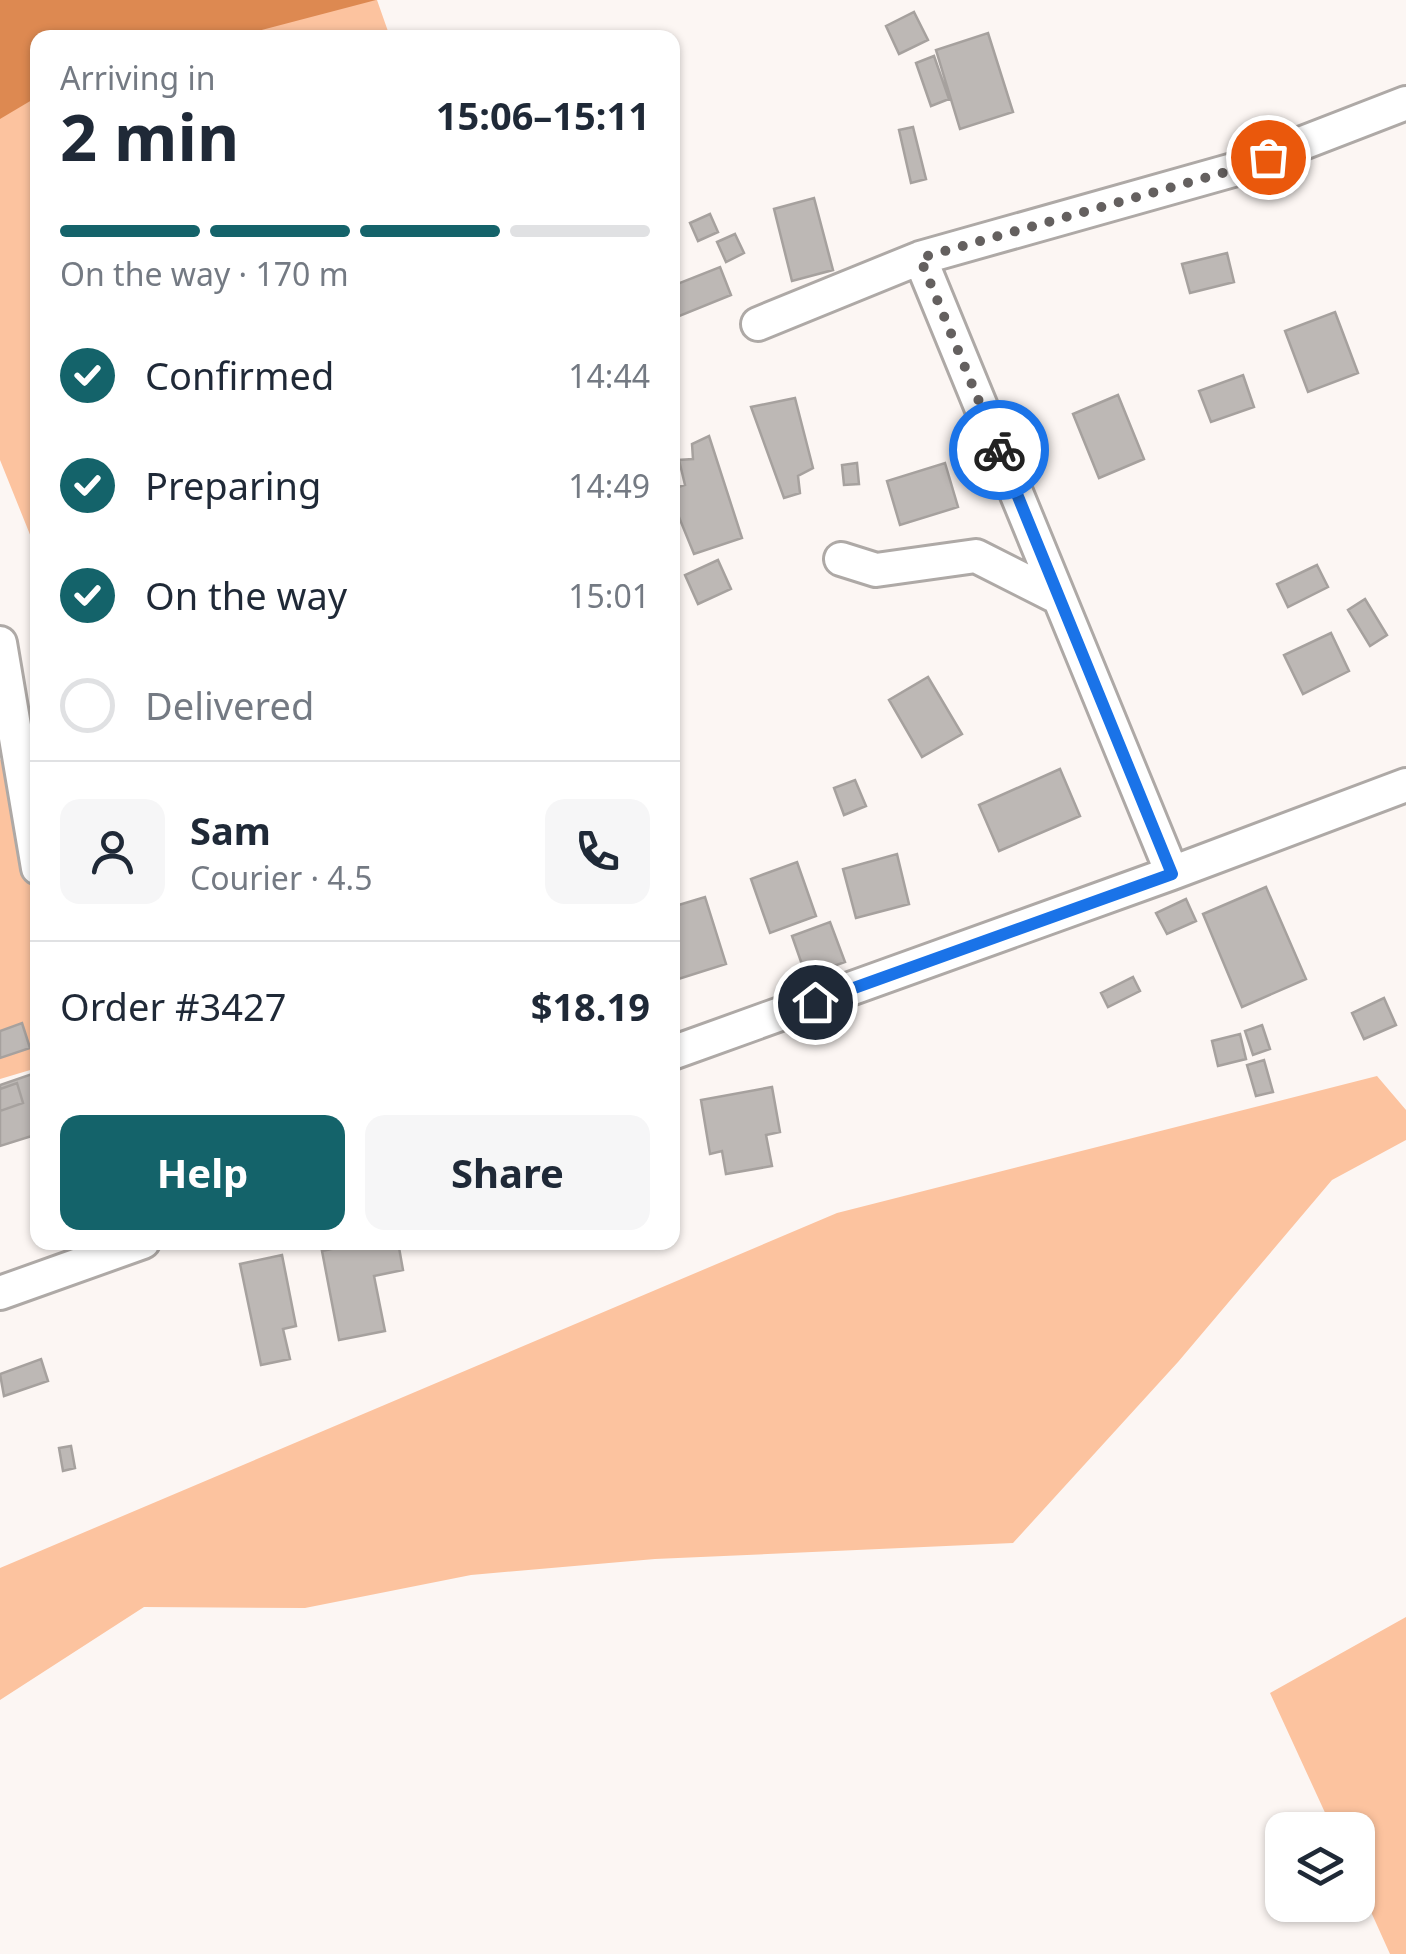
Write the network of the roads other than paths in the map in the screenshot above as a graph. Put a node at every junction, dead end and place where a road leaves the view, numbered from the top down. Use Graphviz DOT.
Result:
graph roads {
  1 [pos="1406,103"];
  2 [pos="920,258"];
  3 [pos="758,324"];
  4 [pos="841,559"];
  5 [pos="1060,598"];
  6 [pos="0,642"];
  7 [pos="1406,785"];
  8 [pos="30,820"];
  9 [pos="1172,874"];
  10 [pos="680,1050"];
  11 [pos="103,1250"];
  12 [pos="0,1293"];
  1 -- 2 [label="street"];
  2 -- 3 [label="street"];
  2 -- 5 [label="street"];
  4 -- 5 [label="street"];
  5 -- 9 [label="street"];
  6 -- 8 [label="street"];
  7 -- 9 [label="street"];
  9 -- 10 [label="street"];
  11 -- 12 [label="street"];
}
